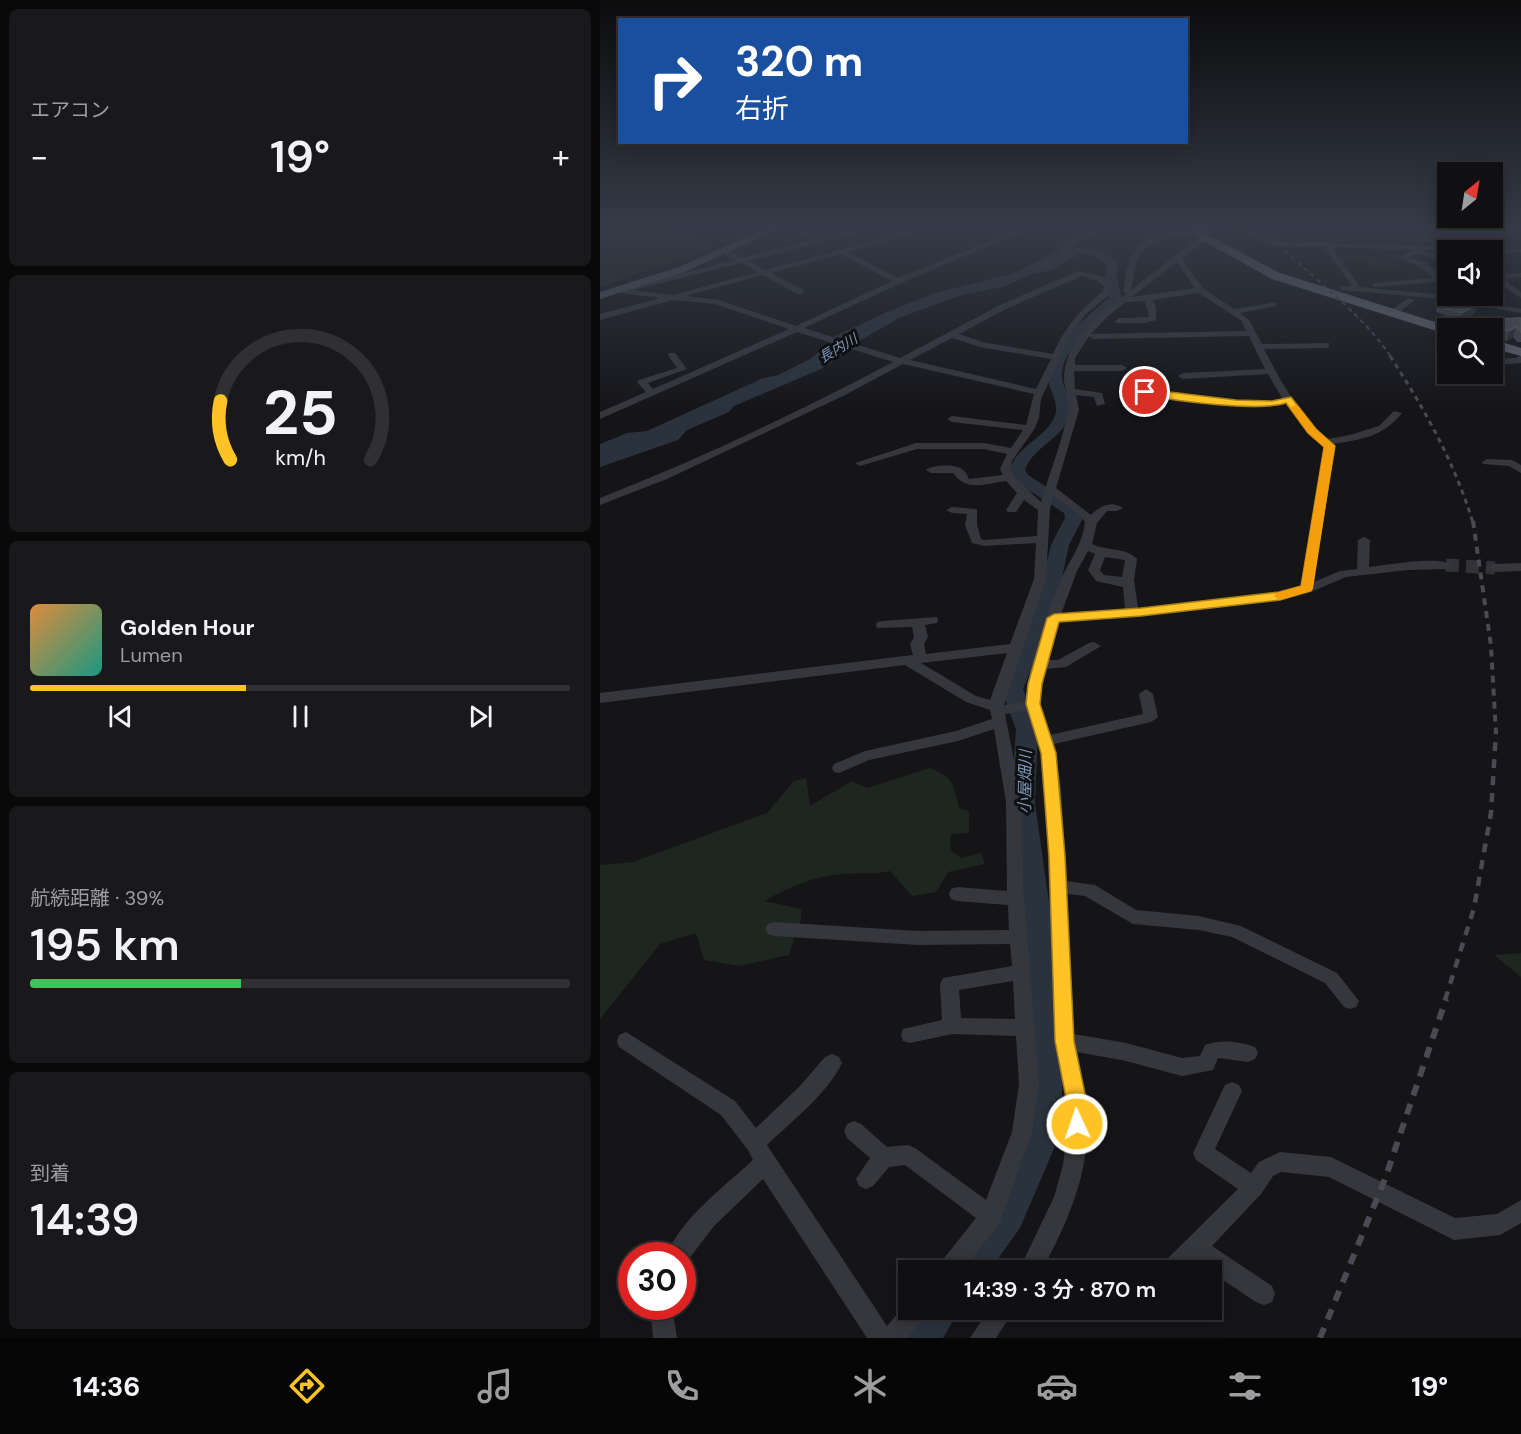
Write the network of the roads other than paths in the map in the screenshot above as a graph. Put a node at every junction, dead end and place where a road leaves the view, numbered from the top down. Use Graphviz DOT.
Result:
graph roads {
  1 [pos="626,288"];
  2 [pos="630,288"];
  3 [pos="704,288"];
  4 [pos="794,288"];
  5 [pos="883,288"];
  6 [pos="1047,288"];
  7 [pos="1108,288"];
  8 [pos="1128,288"];
  9 [pos="1138,288"];
  10 [pos="1312,288"];
  11 [pos="1338,288"];
  12 [pos="1349,288"];
  13 [pos="1200,290"];
  14 [pos="1317,290"];
  15 [pos="619,291"];
  16 [pos="800,292"];
  17 [pos="1132,293"];
  18 [pos="600,296"];
  19 [pos="672,297"];
  20 [pos="1148,299"];
  21 [pos="1125,300"];
  22 [pos="1412,300"];
  23 [pos="1273,304"];
  24 [pos="1521,311"];
  25 [pos="1229,312"];
  26 [pos="1393,313"];
  27 [pos="600,317"];
  28 [pos="1119,321"];
  29 [pos="1437,327"];
  30 [pos="797,330"];
  31 [pos="1253,333"];
  32 [pos="950,334"];
  33 [pos="1133,335"];
  34 [pos="1067,336"];
  35 [pos="1093,336"];
  36 [pos="1081,338"];
  37 [pos="1326,345"];
  38 [pos="1132,346"];
  39 [pos="1259,347"];
  40 [pos="1517,352"];
  41 [pos="672,355"];
  42 [pos="1055,357"];
  43 [pos="901,360"];
  44 [pos="1503,363"];
  45 [pos="1069,368"];
  46 [pos="1122,368"];
  47 [pos="1270,371"];
  48 [pos="1183,376"];
  49 [pos="1071,391"];
  50 [pos="1039,392"];
  51 [pos="1145,392"];
  52 [pos="652,394"];
  53 [pos="1288,399"];
  54 [pos="1100,404"];
  55 [pos="1273,404"];
  56 [pos="1397,413"];
  57 [pos="1277,415"];
  58 [pos="600,416"];
  59 [pos="952,419"];
  60 [pos="1030,429"];
  61 [pos="1326,442"];
  62 [pos="1015,452"];
  63 [pos="1487,462"];
  64 [pos="860,463"];
  65 [pos="931,470"];
  66 [pos="1521,470"];
  67 [pos="1009,477"];
  68 [pos="1049,490"];
  69 [pos="1023,493"];
  70 [pos="600,502"];
  71 [pos="1045,508"];
  72 [pos="1117,508"];
  73 [pos="952,510"];
  74 [pos="1012,510"];
  75 [pos="1091,522"];
  76 [pos="971,525"];
  77 [pos="957,526"];
  78 [pos="1043,539"];
  79 [pos="1364,540"];
  80 [pos="1086,546"];
  81 [pos="1101,553"];
  82 [pos="1446,565"];
  83 [pos="1521,567"];
  84 [pos="1495,568"];
  85 [pos="1363,572"];
  86 [pos="1129,585"];
  87 [pos="1307,589"];
  88 [pos="1132,612"];
  89 [pos="1054,618"];
  90 [pos="932,620"];
  91 [pos="918,624"];
  92 [pos="882,625"];
  93 [pos="1094,646"];
  94 [pos="1014,648"];
  95 [pos="920,658"];
  96 [pos="904,659"];
  97 [pos="1040,665"];
  98 [pos="1146,694"];
  99 [pos="600,698"];
  100 [pos="1029,705"];
  101 [pos="999,712"];
  102 [pos="1045,741"];
  103 [pos="839,768"];
  104 [pos="1058,886"];
  105 [pos="957,894"];
  106 [pos="1016,899"];
  107 [pos="774,929"];
  108 [pos="1019,937"];
  109 [pos="1022,972"];
  110 [pos="1350,1001"];
  111 [pos="952,1026"];
  112 [pos="1025,1029"];
  113 [pos="910,1035"];
  114 [pos="626,1041"];
  115 [pos="1064,1041"];
  116 [pos="1248,1053"];
  117 [pos="832,1063"];
  118 [pos="1232,1091"];
  119 [pos="854,1131"];
  120 [pos="755,1143"];
  121 [pos="884,1156"];
  122 [pos="765,1163"];
  123 [pos="866,1179"];
  124 [pos="1254,1187"];
  125 [pos="1521,1211"];
  126 [pos="991,1216"];
  127 [pos="687,1242"];
  128 [pos="1195,1248"];
  129 [pos="957,1260"];
  130 [pos="1035,1260"];
  131 [pos="1182,1260"];
  132 [pos="1264,1294"];
  133 [pos="663,1320"];
  134 [pos="907,1320"];
  135 [pos="996,1320"];
  136 [pos="665,1338"];
  137 [pos="881,1338"];
  138 [pos="892,1338"];
  139 [pos="982,1338"];
  1 -- 15 [label="main road"];
  2 -- 15 [label="street"];
  3 -- 19 [label="street"];
  4 -- 16 [label="street"];
  5 -- 30 [label="street"];
  6 -- 32 [label="street"];
  7 -- 34 [label="street"];
  8 -- 17 [label="street"];
  9 -- 17 [label="street"];
  10 -- 14 [label="highway"];
  11 -- 14 [label="street"];
  12 -- 24 [label="street"];
  13 -- 20 [label="street"];
  13 -- 25 [label="street"];
  14 -- 26 [label="highway"];
  15 -- 18 [label="main road"];
  15 -- 19 [label="street"];
  17 -- 21 [label="street"];
  19 -- 27 [label="street"];
  19 -- 30 [label="street"];
  20 -- 21 [label="street"];
  20 -- 28 [label="street"];
  21 -- 36 [label="street"];
  22 -- 26 [label="street"];
  23 -- 25 [label="street"];
  25 -- 31 [label="street"];
  26 -- 29 [label="highway"];
  30 -- 43 [label="street"];
  30 -- 52 [label="street"];
  31 -- 33 [label="street"];
  31 -- 39 [label="street"];
  32 -- 42 [label="street"];
  32 -- 43 [label="street"];
  33 -- 35 [label="street"];
  33 -- 38 [label="street"];
  34 -- 36 [label="street"];
  34 -- 42 [label="street"];
  36 -- 45 [label="street"];
  37 -- 39 [label="street"];
  39 -- 47 [label="street"];
  40 -- 44 [label="street"];
  41 -- 52 [label="street"];
  42 -- 50 [label="street"];
  43 -- 50 [label="street"];
  43 -- 70 [label="street"];
  45 -- 46 [label="street"];
  45 -- 49 [label="street"];
  47 -- 48 [label="street"];
  47 -- 53 [label="street"];
  49 -- 54 [label="street"];
  49 -- 68 [label="street"];
  50 -- 60 [label="street"];
  51 -- 55 [label="street"];
  52 -- 58 [label="street"];
  53 -- 55 [label="street"];
  53 -- 61 [label="street"];
  55 -- 57 [label="street"];
  56 -- 61 [label="street"];
  59 -- 60 [label="street"];
  60 -- 62 [label="street"];
  61 -- 87 [label="street"];
  62 -- 64 [label="street"];
  62 -- 67 [label="street"];
  63 -- 66 [label="street"];
  65 -- 67 [label="street"];
  67 -- 69 [label="street"];
  68 -- 71 [label="street"];
  68 -- 75 [label="street"];
  69 -- 71 [label="street"];
  69 -- 74 [label="street"];
  71 -- 78 [label="street"];
  72 -- 75 [label="street"];
  73 -- 76 [label="street"];
  75 -- 80 [label="street"];
  76 -- 77 [label="street"];
  76 -- 78 [label="street"];
  78 -- 94 [label="street"];
  79 -- 85 [label="street"];
  80 -- 81 [label="street"];
  80 -- 89 [label="street"];
  81 -- 86 [label="street"];
  81 -- 86 [label="street"];
  82 -- 85 [label="street"];
  83 -- 84 [label="street"];
  85 -- 87 [label="street"];
  86 -- 88 [label="street"];
  87 -- 88 [label="street"];
  88 -- 89 [label="street"];
  89 -- 97 [label="street"];
  90 -- 91 [label="street"];
  91 -- 92 [label="street"];
  91 -- 95 [label="street"];
  93 -- 97 [label="street"];
  94 -- 95 [label="street"];
  94 -- 101 [label="street"];
  95 -- 96 [label="street"];
  96 -- 99 [label="street"];
  96 -- 101 [label="street"];
  97 -- 100 [label="street"];
  98 -- 102 [label="street"];
  100 -- 101 [label="street"];
  100 -- 102 [label="street"];
  101 -- 103 [label="street"];
  101 -- 106 [label="street"];
  102 -- 104 [label="street"];
  104 -- 110 [label="street"];
  104 -- 115 [label="street"];
  105 -- 106 [label="street"];
  106 -- 108 [label="street"];
  107 -- 108 [label="street"];
  108 -- 109 [label="street"];
  109 -- 111 [label="street"];
  109 -- 112 [label="street"];
  111 -- 112 [label="street"];
  111 -- 113 [label="street"];
  112 -- 126 [label="street"];
  114 -- 120 [label="street"];
  115 -- 116 [label="street"];
  115 -- 130 [label="street"];
  117 -- 120 [label="street"];
  118 -- 124 [label="street"];
  119 -- 121 [label="street"];
  120 -- 122 [label="street"];
  121 -- 123 [label="street"];
  121 -- 126 [label="street"];
  122 -- 127 [label="street"];
  122 -- 137 [label="street"];
  124 -- 125 [label="street"];
  124 -- 128 [label="street"];
  126 -- 129 [label="street"];
  128 -- 131 [label="street"];
  128 -- 132 [label="street"];
  133 -- 136 [label="street"];
  134 -- 138 [label="street"];
  135 -- 139 [label="street"];
}
